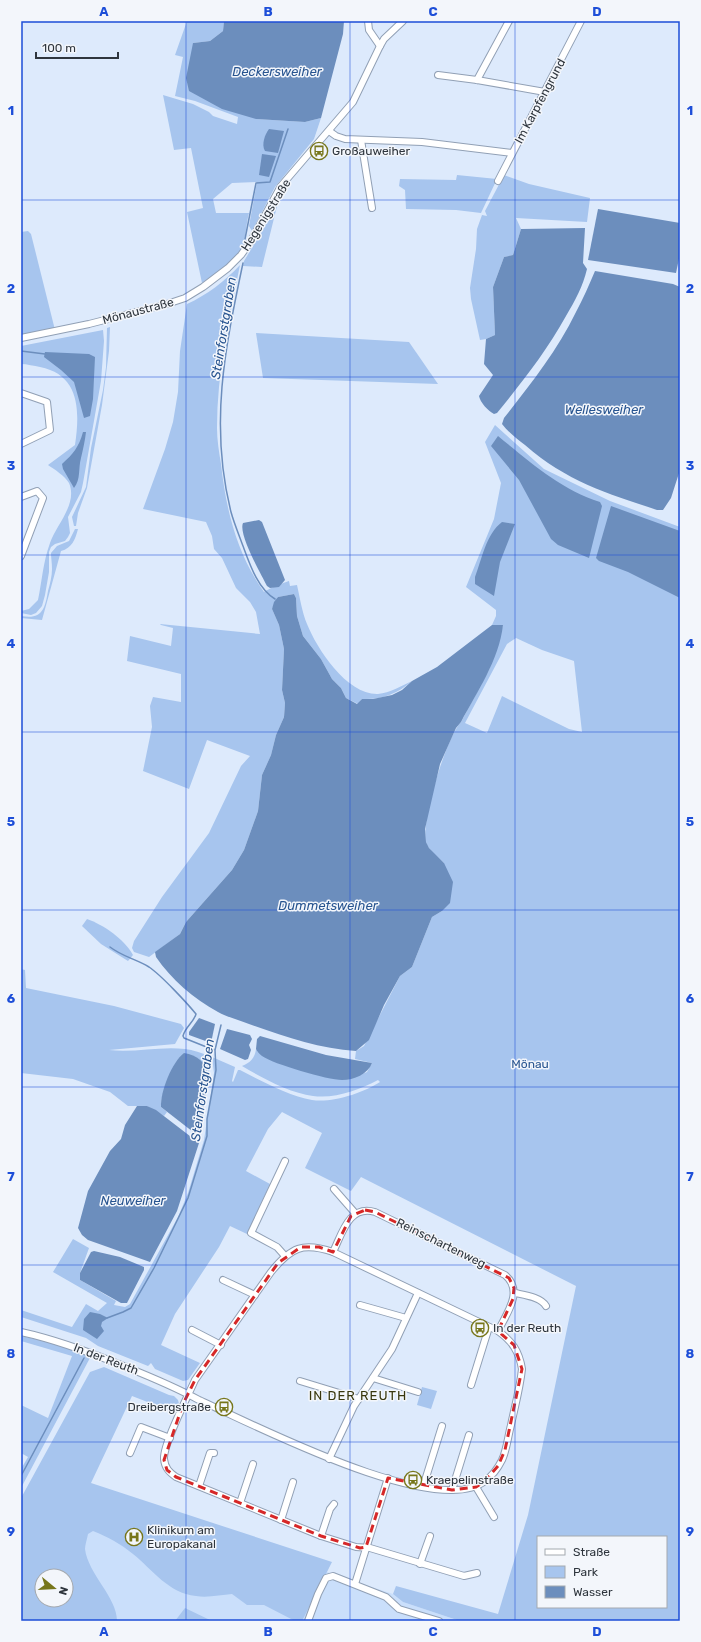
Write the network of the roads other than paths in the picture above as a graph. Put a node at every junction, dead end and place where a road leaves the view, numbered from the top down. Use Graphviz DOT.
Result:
graph roads {
  1 [pos="368,21"];
  2 [pos="403,21"];
  3 [pos="509,21"];
  4 [pos="582,21"];
  5 [pos="380,46"];
  6 [pos="438,75"];
  7 [pos="478,80"];
  8 [pos="545,92"];
  9 [pos="329,131"];
  10 [pos="361,140"];
  11 [pos="512,153"];
  12 [pos="498,181"];
  13 [pos="372,208"];
  14 [pos="241,255"];
  15 [pos="21,338"];
  16 [pos="21,394"];
  17 [pos="21,444"];
  18 [pos="21,497"];
  19 [pos="21,556"];
  20 [pos="284,1161"];
  21 [pos="334,1189"];
  22 [pos="355,1213"];
  23 [pos="333,1252"];
  24 [pos="285,1256"];
  25 [pos="223,1280"];
  26 [pos="418,1293"];
  27 [pos="515,1293"];
  28 [pos="255,1295"];
  29 [pos="360,1305"];
  30 [pos="546,1306"];
  31 [pos="406,1318"];
  32 [pos="489,1327"];
  33 [pos="192,1330"];
  34 [pos="21,1332"];
  35 [pos="498,1332"];
  36 [pos="221,1344"];
  37 [pos="373,1378"];
  38 [pos="300,1381"];
  39 [pos="471,1385"];
  40 [pos="418,1392"];
  41 [pos="188,1395"];
  42 [pos="358,1399"];
  43 [pos="442,1426"];
  44 [pos="469,1435"];
  45 [pos="170,1438"];
  46 [pos="130,1453"];
  47 [pos="214,1453"];
  48 [pos="330,1458"];
  49 [pos="254,1464"];
  50 [pos="388,1478"];
  51 [pos="293,1482"];
  52 [pos="199,1486"];
  53 [pos="423,1487"];
  54 [pos="476,1487"];
  55 [pos="452,1490"];
  56 [pos="240,1503"];
  57 [pos="334,1504"];
  58 [pos="494,1517"];
  59 [pos="282,1520"];
  60 [pos="321,1536"];
  61 [pos="430,1536"];
  62 [pos="366,1547"];
  63 [pos="420,1564"];
  64 [pos="477,1573"];
  65 [pos="355,1584"];
  66 [pos="308,1621"];
  67 [pos="439,1621"];
  1 -- 5 [label="street"];
  2 -- 5 [label="street, Hegenigstraße"];
  3 -- 7 [label="street"];
  4 -- 8 [label="street, Im Karpfengrund"];
  5 -- 9 [label="street, Hegenigstraße"];
  6 -- 7 [label="street"];
  7 -- 8 [label="street"];
  8 -- 11 [label="street, Im Karpfengrund"];
  9 -- 10 [label="street"];
  9 -- 14 [label="street, Hegenigstraße"];
  10 -- 11 [label="street"];
  10 -- 13 [label="street"];
  11 -- 12 [label="street, Im Karpfengrund"];
  14 -- 15 [label="street, Mönaustraße"];
  16 -- 17 [label="street"];
  18 -- 19 [label="street"];
  20 -- 24 [label="street"];
  21 -- 22 [label="street"];
  22 -- 23 [label="street"];
  22 -- 27 [label="street, Reinschartenweg"];
  23 -- 24 [label="street"];
  23 -- 26 [label="street"];
  24 -- 28 [label="street"];
  25 -- 28 [label="street"];
  26 -- 31 [label="street"];
  26 -- 32 [label="street"];
  27 -- 30 [label="street"];
  27 -- 35 [label="street"];
  28 -- 36 [label="street"];
  29 -- 31 [label="street"];
  31 -- 37 [label="street"];
  32 -- 35 [label="street"];
  32 -- 39 [label="street"];
  33 -- 36 [label="street"];
  34 -- 41 [label="street, In der Reuth"];
  35 -- 54 [label="street"];
  36 -- 41 [label="street"];
  37 -- 40 [label="street"];
  37 -- 42 [label="street"];
  38 -- 42 [label="street"];
  41 -- 45 [label="street"];
  41 -- 48 [label="street, In der Reuth"];
  42 -- 48 [label="street"];
  43 -- 53 [label="street"];
  44 -- 55 [label="street"];
  45 -- 46 [label="street"];
  45 -- 52 [label="street"];
  47 -- 52 [label="street"];
  48 -- 50 [label="street, In der Reuth"];
  49 -- 56 [label="street"];
  50 -- 53 [label="street, In der Reuth"];
  50 -- 62 [label="street"];
  51 -- 59 [label="street"];
  52 -- 56 [label="street"];
  53 -- 55 [label="street, In der Reuth"];
  54 -- 55 [label="street, In der Reuth"];
  54 -- 58 [label="street"];
  56 -- 59 [label="street"];
  57 -- 60 [label="street"];
  59 -- 60 [label="street"];
  60 -- 62 [label="street"];
  61 -- 63 [label="street"];
  62 -- 63 [label="street"];
  62 -- 65 [label="street"];
  63 -- 64 [label="street"];
  65 -- 66 [label="street"];
  65 -- 67 [label="street"];
}
